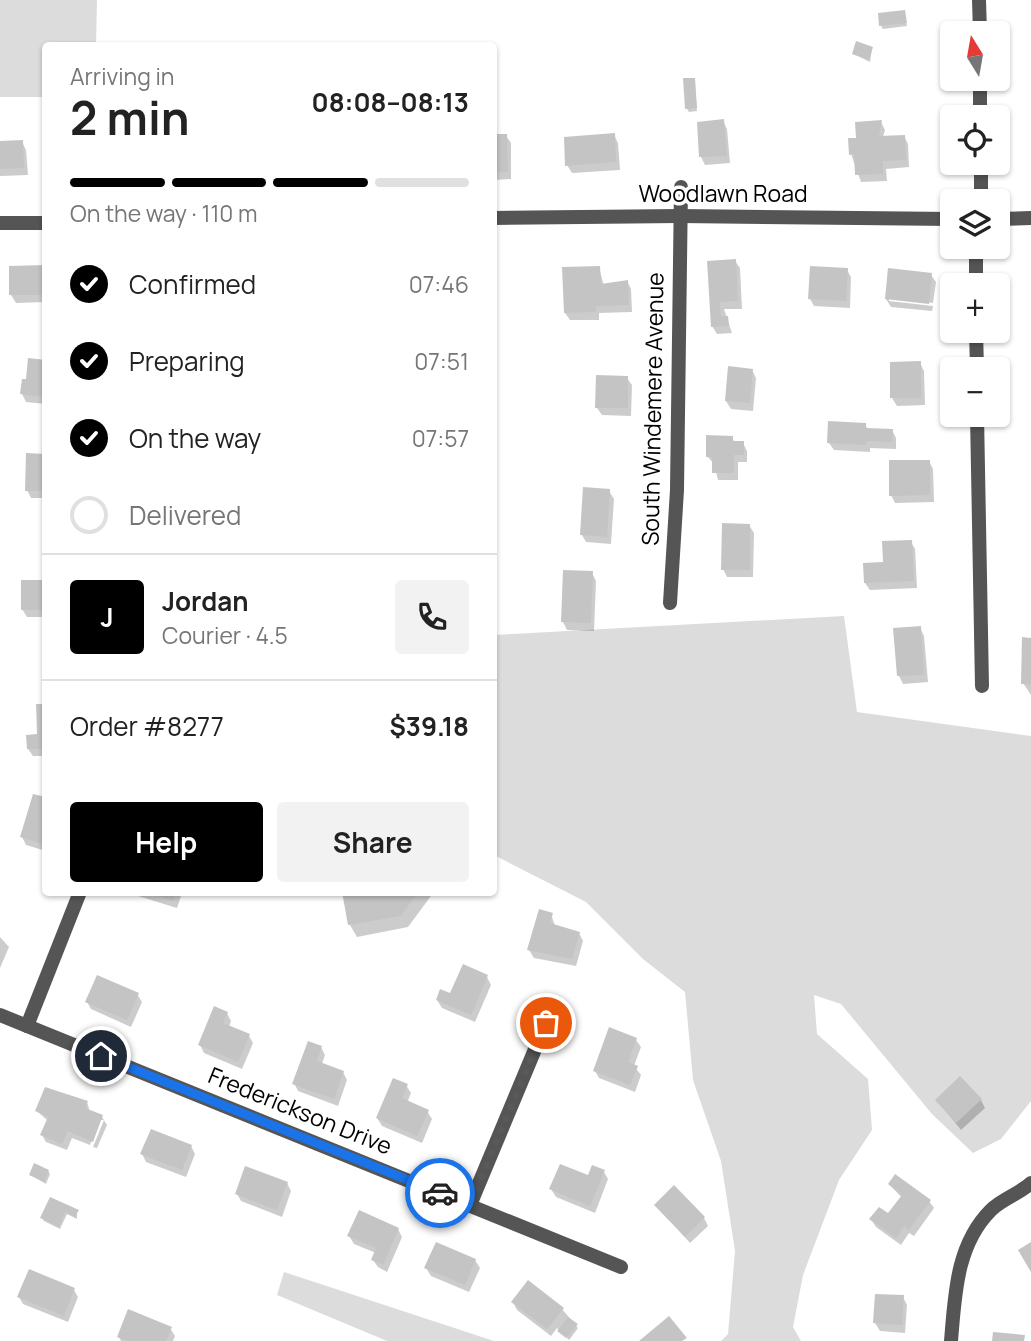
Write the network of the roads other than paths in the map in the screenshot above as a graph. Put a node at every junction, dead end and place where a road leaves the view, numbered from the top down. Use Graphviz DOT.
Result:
graph roads {
  1 [pos="979,0"];
  2 [pos="980,21"];
  3 [pos="681,187"];
  4 [pos="680,216"];
  5 [pos="497,218"];
  6 [pos="1031,218"];
  7 [pos="940,219"];
  8 [pos="1010,219"];
  9 [pos="0,223"];
  10 [pos="42,223"];
  11 [pos="977,427"];
  12 [pos="670,603"];
  13 [pos="982,687"];
  14 [pos="78,896"];
  15 [pos="0,1015"];
  16 [pos="546,1023"];
  17 [pos="27,1026"];
  18 [pos="1031,1183"];
  19 [pos="470,1205"];
  20 [pos="621,1267"];
  21 [pos="951,1341"];
  1 -- 2 [label="street"];
  3 -- 4 [label="street, South Windemere Avenue"];
  4 -- 5 [label="street, Woodlawn Road"];
  4 -- 7 [label="street, Woodlawn Road"];
  4 -- 12 [label="street, South Windemere Avenue"];
  6 -- 8 [label="street"];
  9 -- 10 [label="street"];
  11 -- 13 [label="street"];
  14 -- 17 [label="street"];
  15 -- 17 [label="street, Frederickson Drive"];
  16 -- 19 [label="street"];
  17 -- 19 [label="street, Frederickson Drive"];
  18 -- 21 [label="street"];
  19 -- 20 [label="street, Frederickson Drive"];
}
